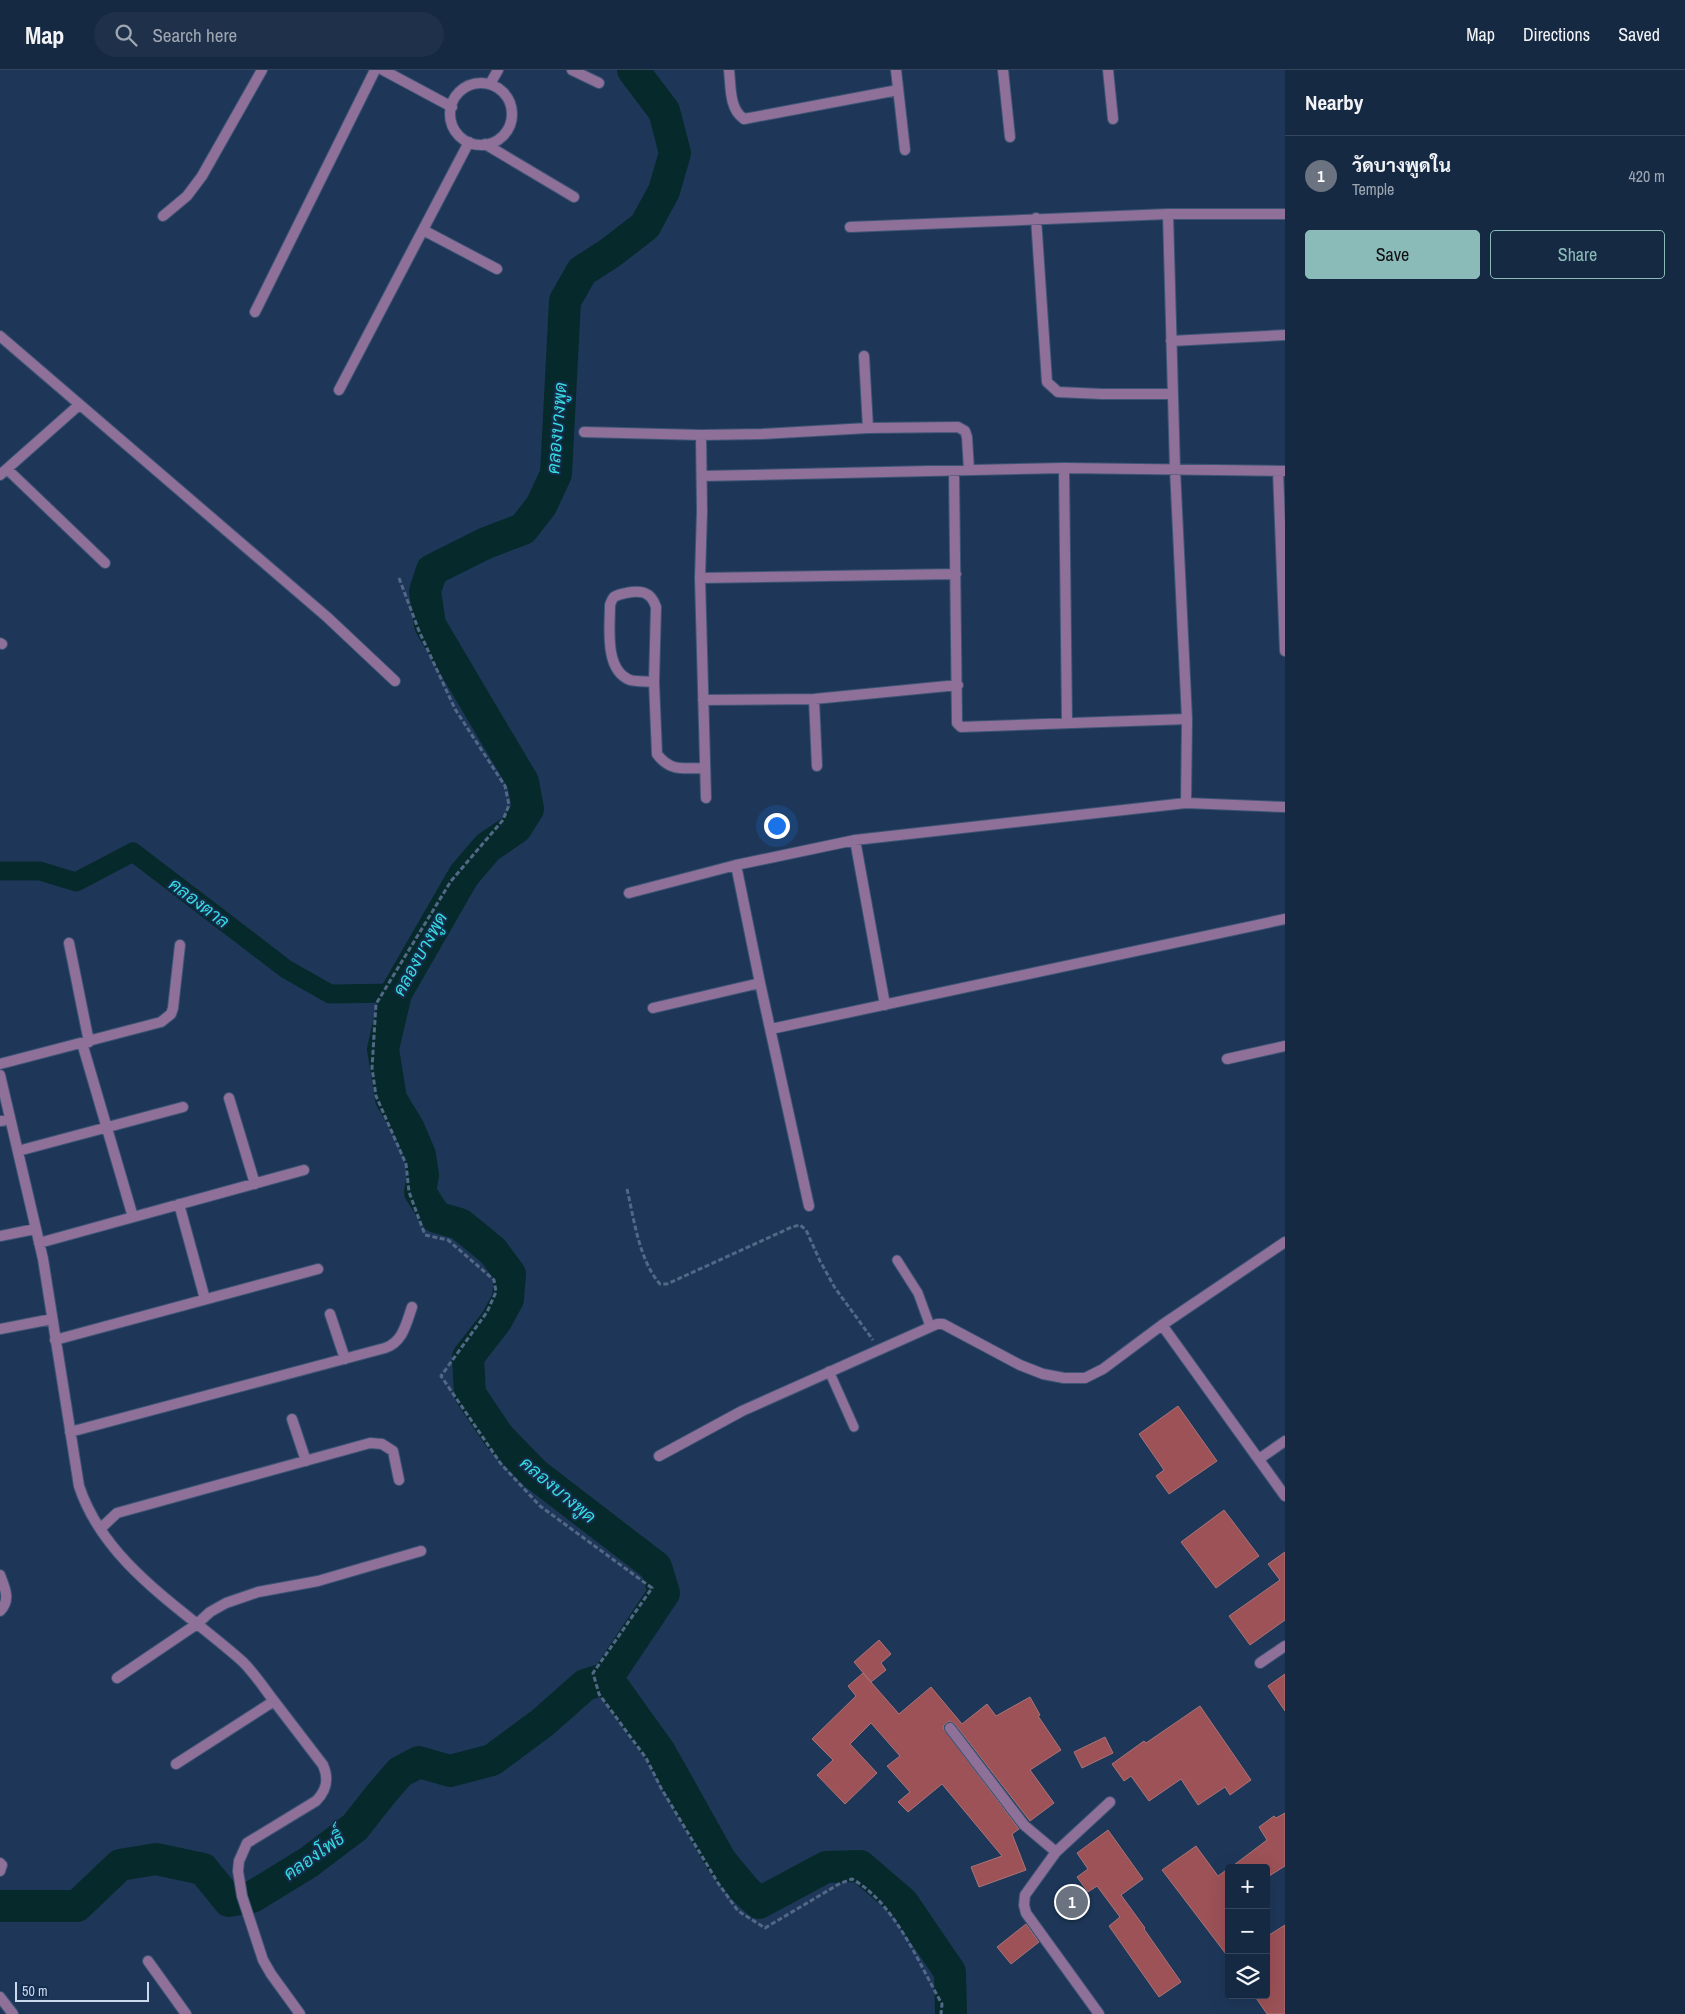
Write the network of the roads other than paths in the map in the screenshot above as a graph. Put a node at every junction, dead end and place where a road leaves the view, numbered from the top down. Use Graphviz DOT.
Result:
graph roads {
  1 [pos="262,70"];
  2 [pos="375,70"];
  3 [pos="383,70"];
  4 [pos="498,70"];
  5 [pos="572,70"];
  6 [pos="729,70"];
  7 [pos="896,70"];
  8 [pos="1003,70"];
  9 [pos="1108,70"];
  10 [pos="599,83"];
  11 [pos="490,84"];
  12 [pos="898,90"];
  13 [pos="452,107"];
  14 [pos="1113,119"];
  15 [pos="1010,137"];
  16 [pos="468,142"];
  17 [pos="485,144"];
  18 [pos="905,150"];
  19 [pos="574,197"];
  20 [pos="1168,214"];
  21 [pos="1285,214"];
  22 [pos="162,216"];
  23 [pos="1036,218"];
  24 [pos="850,227"];
  25 [pos="423,230"];
  26 [pos="497,269"];
  27 [pos="255,312"];
  28 [pos="1285,335"];
  29 [pos="0,336"];
  30 [pos="1171,341"];
  31 [pos="864,356"];
  32 [pos="340,390"];
  33 [pos="1173,394"];
  34 [pos="79,405"];
  35 [pos="868,428"];
  36 [pos="584,432"];
  37 [pos="701,435"];
  38 [pos="1064,468"];
  39 [pos="1174,469"];
  40 [pos="969,470"];
  41 [pos="954,471"];
  42 [pos="1282,471"];
  43 [pos="3,472"];
  44 [pos="702,476"];
  45 [pos="105,563"];
  46 [pos="956,574"];
  47 [pos="700,578"];
  48 [pos="1285,652"];
  49 [pos="395,681"];
  50 [pos="654,682"];
  51 [pos="958,686"];
  52 [pos="814,699"];
  53 [pos="703,700"];
  54 [pos="1187,719"];
  55 [pos="1068,722"];
  56 [pos="817,766"];
  57 [pos="704,768"];
  58 [pos="706,798"];
  59 [pos="1186,803"];
  60 [pos="1285,807"];
  61 [pos="855,840"];
  62 [pos="736,865"];
  63 [pos="629,894"];
  64 [pos="1285,920"];
  65 [pos="70,942"];
  66 [pos="180,945"];
  67 [pos="760,983"];
  68 [pos="885,1005"];
  69 [pos="653,1008"];
  70 [pos="771,1029"];
  71 [pos="86,1042"];
  72 [pos="1285,1046"];
  73 [pos="1227,1060"];
  74 [pos="0,1064"];
  75 [pos="1,1080"];
  76 [pos="229,1098"];
  77 [pos="183,1107"];
  78 [pos="5,1120"];
  79 [pos="107,1127"];
  80 [pos="18,1151"];
  81 [pos="304,1170"];
  82 [pos="255,1184"];
  83 [pos="179,1204"];
  84 [pos="809,1206"];
  85 [pos="133,1217"];
  86 [pos="36,1229"];
  87 [pos="0,1236"];
  88 [pos="1285,1242"];
  89 [pos="39,1243"];
  90 [pos="898,1260"];
  91 [pos="318,1269"];
  92 [pos="204,1299"];
  93 [pos="412,1307"];
  94 [pos="330,1314"];
  95 [pos="52,1319"];
  96 [pos="930,1326"];
  97 [pos="1162,1326"];
  98 [pos="0,1329"];
  99 [pos="56,1340"];
  100 [pos="345,1359"];
  101 [pos="829,1371"];
  102 [pos="292,1419"];
  103 [pos="854,1427"];
  104 [pos="70,1432"];
  105 [pos="1285,1441"];
  106 [pos="659,1456"];
  107 [pos="1259,1459"];
  108 [pos="306,1461"];
  109 [pos="399,1480"];
  110 [pos="1285,1496"];
  111 [pos="100,1529"];
  112 [pos="420,1551"];
  113 [pos="0,1575"];
  114 [pos="0,1611"];
  115 [pos="198,1624"];
  116 [pos="1285,1646"];
  117 [pos="1260,1664"];
  118 [pos="117,1678"];
  119 [pos="274,1701"];
  120 [pos="950,1728"];
  121 [pos="176,1764"];
  122 [pos="1110,1802"];
  123 [pos="1056,1852"];
  124 [pos="0,1863"];
  125 [pos="0,1872"];
  126 [pos="148,1961"];
  127 [pos="0,1997"];
  128 [pos="13,2014"];
  129 [pos="186,2014"];
  130 [pos="300,2014"];
  131 [pos="1099,2014"];
  1 -- 22 [label="street"];
  2 -- 27 [label="street"];
  3 -- 13 [label="street"];
  4 -- 11 [label="street"];
  5 -- 10 [label="street"];
  6 -- 12 [label="street"];
  7 -- 12 [label="street"];
  8 -- 15 [label="street"];
  9 -- 14 [label="street"];
  11 -- 13 [label="street"];
  11 -- 17 [label="street"];
  12 -- 18 [label="street"];
  13 -- 16 [label="street"];
  16 -- 17 [label="street"];
  16 -- 25 [label="street"];
  17 -- 19 [label="street"];
  20 -- 21 [label="street"];
  20 -- 23 [label="street"];
  20 -- 30 [label="street"];
  23 -- 24 [label="street"];
  23 -- 33 [label="street"];
  25 -- 26 [label="street"];
  25 -- 32 [label="street"];
  28 -- 30 [label="street"];
  29 -- 34 [label="street"];
  30 -- 33 [label="street"];
  31 -- 35 [label="street"];
  33 -- 39 [label="street"];
  34 -- 43 [label="street"];
  34 -- 49 [label="street"];
  35 -- 37 [label="street"];
  35 -- 40 [label="street"];
  36 -- 37 [label="street"];
  37 -- 44 [label="street"];
  38 -- 39 [label="street"];
  38 -- 40 [label="street"];
  38 -- 55 [label="street"];
  39 -- 42 [label="street"];
  39 -- 54 [label="street"];
  40 -- 41 [label="street"];
  41 -- 44 [label="street"];
  41 -- 46 [label="street"];
  42 -- 48 [label="street"];
  43 -- 45 [label="street"];
  44 -- 47 [label="street"];
  46 -- 47 [label="street"];
  46 -- 51 [label="street"];
  47 -- 53 [label="street"];
  50 -- 50 [label="street"];
  50 -- 57 [label="street"];
  51 -- 52 [label="street"];
  51 -- 55 [label="street"];
  52 -- 53 [label="street"];
  52 -- 56 [label="street"];
  53 -- 57 [label="street"];
  54 -- 55 [label="street"];
  54 -- 59 [label="street"];
  57 -- 58 [label="street"];
  59 -- 60 [label="street"];
  59 -- 61 [label="street"];
  61 -- 62 [label="street"];
  61 -- 68 [label="street"];
  62 -- 63 [label="street"];
  62 -- 67 [label="street"];
  64 -- 68 [label="street"];
  65 -- 71 [label="street"];
  66 -- 71 [label="street"];
  67 -- 69 [label="street"];
  67 -- 70 [label="street"];
  68 -- 70 [label="street"];
  70 -- 84 [label="street"];
  71 -- 74 [label="street"];
  71 -- 79 [label="street"];
  72 -- 73 [label="street"];
  75 -- 78 [label="street"];
  76 -- 82 [label="street"];
  77 -- 79 [label="street"];
  78 -- 80 [label="street"];
  79 -- 80 [label="street"];
  79 -- 85 [label="street"];
  80 -- 86 [label="street"];
  81 -- 82 [label="street"];
  82 -- 83 [label="street"];
  83 -- 85 [label="street"];
  83 -- 92 [label="street"];
  85 -- 89 [label="street"];
  86 -- 87 [label="street"];
  86 -- 89 [label="street"];
  88 -- 97 [label="street"];
  89 -- 95 [label="street"];
  90 -- 96 [label="lane"];
  91 -- 92 [label="street"];
  92 -- 99 [label="street"];
  93 -- 100 [label="street"];
  94 -- 100 [label="street"];
  95 -- 98 [label="street"];
  95 -- 99 [label="street"];
  96 -- 97 [label="street"];
  96 -- 101 [label="street"];
  97 -- 107 [label="street"];
  99 -- 104 [label="street"];
  100 -- 104 [label="street"];
  101 -- 103 [label="lane"];
  101 -- 106 [label="street"];
  102 -- 108 [label="street"];
  104 -- 111 [label="street"];
  105 -- 107 [label="street"];
  107 -- 110 [label="street"];
  108 -- 109 [label="street"];
  108 -- 111 [label="street"];
  111 -- 115 [label="street"];
  112 -- 115 [label="street"];
  113 -- 114 [label="street"];
  115 -- 118 [label="street"];
  115 -- 119 [label="street"];
  116 -- 117 [label="street"];
  119 -- 121 [label="street"];
  119 -- 130 [label="street"];
  120 -- 123 [label="street"];
  122 -- 123 [label="street"];
  123 -- 131 [label="street"];
  124 -- 125 [label="street"];
  126 -- 129 [label="street"];
  127 -- 128 [label="street"];
}
